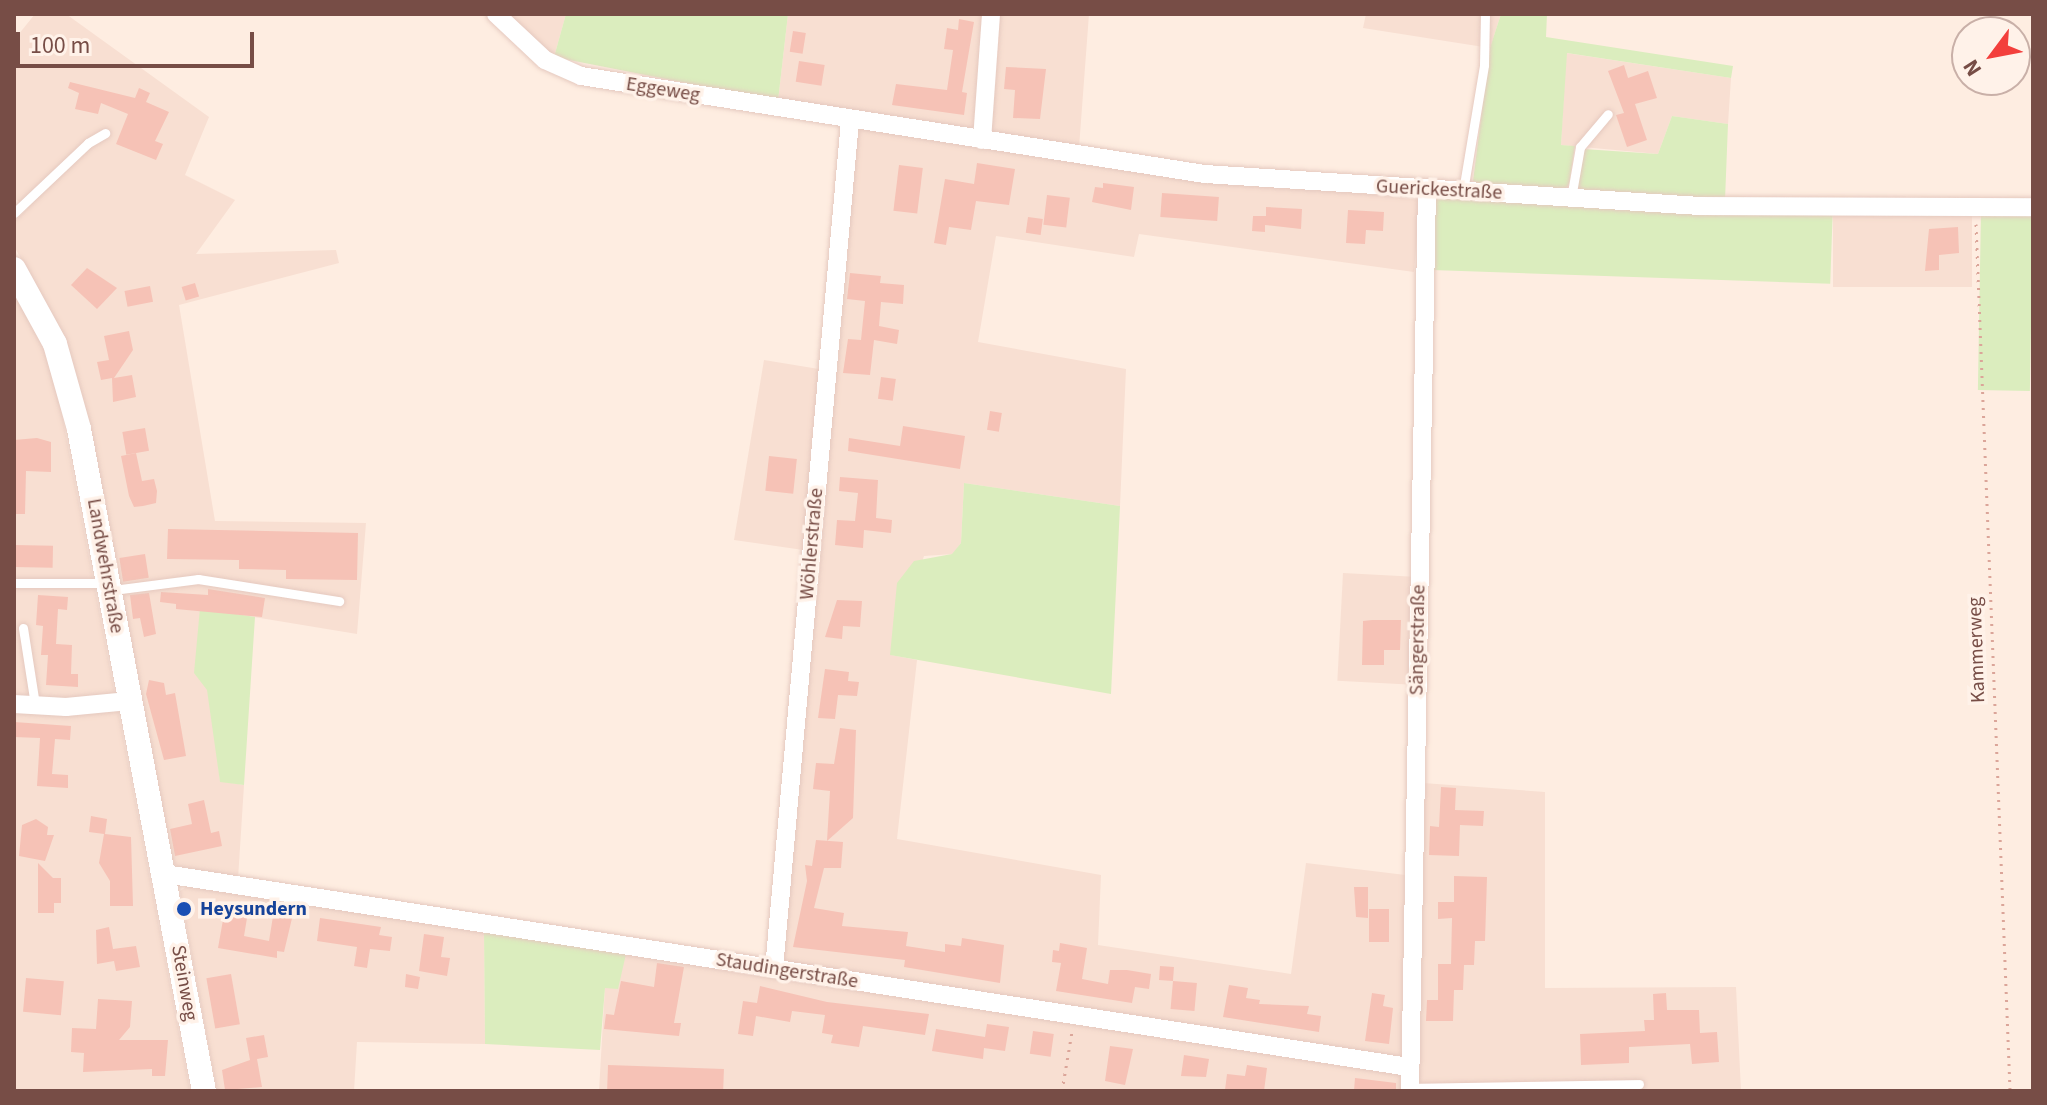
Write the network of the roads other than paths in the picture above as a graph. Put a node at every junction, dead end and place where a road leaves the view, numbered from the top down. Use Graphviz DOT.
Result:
graph roads {
  1 [pos="496,14"];
  2 [pos="991,14"];
  3 [pos="1485,14"];
  4 [pos="1608,114"];
  5 [pos="850,120"];
  6 [pos="105,133"];
  7 [pos="982,140"];
  8 [pos="1427,189"];
  9 [pos="1463,191"];
  10 [pos="1571,198"];
  11 [pos="2033,207"];
  12 [pos="14,213"];
  13 [pos="14,269"];
  14 [pos="14,583"];
  15 [pos="109,587"];
  16 [pos="339,601"];
  17 [pos="23,628"];
  18 [pos="129,701"];
  19 [pos="14,704"];
  20 [pos="35,705"];
  21 [pos="165,874"];
  22 [pos="774,969"];
  23 [pos="1409,1067"];
  24 [pos="1639,1084"];
  25 [pos="1410,1090"];
  26 [pos="204,1091"];
  1 -- 5 [label="street, Eggeweg"];
  2 -- 7 [label="street"];
  3 -- 9 [label="lane"];
  4 -- 10 [label="lane"];
  5 -- 7 [label="street, Guerickestraße"];
  5 -- 22 [label="street, Wöhlerstraße"];
  6 -- 12 [label="lane"];
  7 -- 8 [label="street, Guerickestraße"];
  8 -- 9 [label="street, Guerickestraße"];
  8 -- 23 [label="street, Sängerstraße"];
  9 -- 10 [label="street, Guerickestraße"];
  10 -- 11 [label="street, Guerickestraße"];
  13 -- 15 [label="street, Landwehrstraße"];
  14 -- 15 [label="lane"];
  15 -- 16 [label="lane"];
  15 -- 18 [label="street, Landwehrstraße"];
  17 -- 20 [label="lane"];
  18 -- 20 [label="street"];
  18 -- 21 [label="street, Landwehrstraße"];
  19 -- 20 [label="street"];
  21 -- 22 [label="street, Staudingerstraße"];
  21 -- 26 [label="street, Steinweg"];
  22 -- 23 [label="street, Staudingerstraße"];
  23 -- 25 [label="street, Sängerstraße"];
  24 -- 25 [label="lane"];
}
